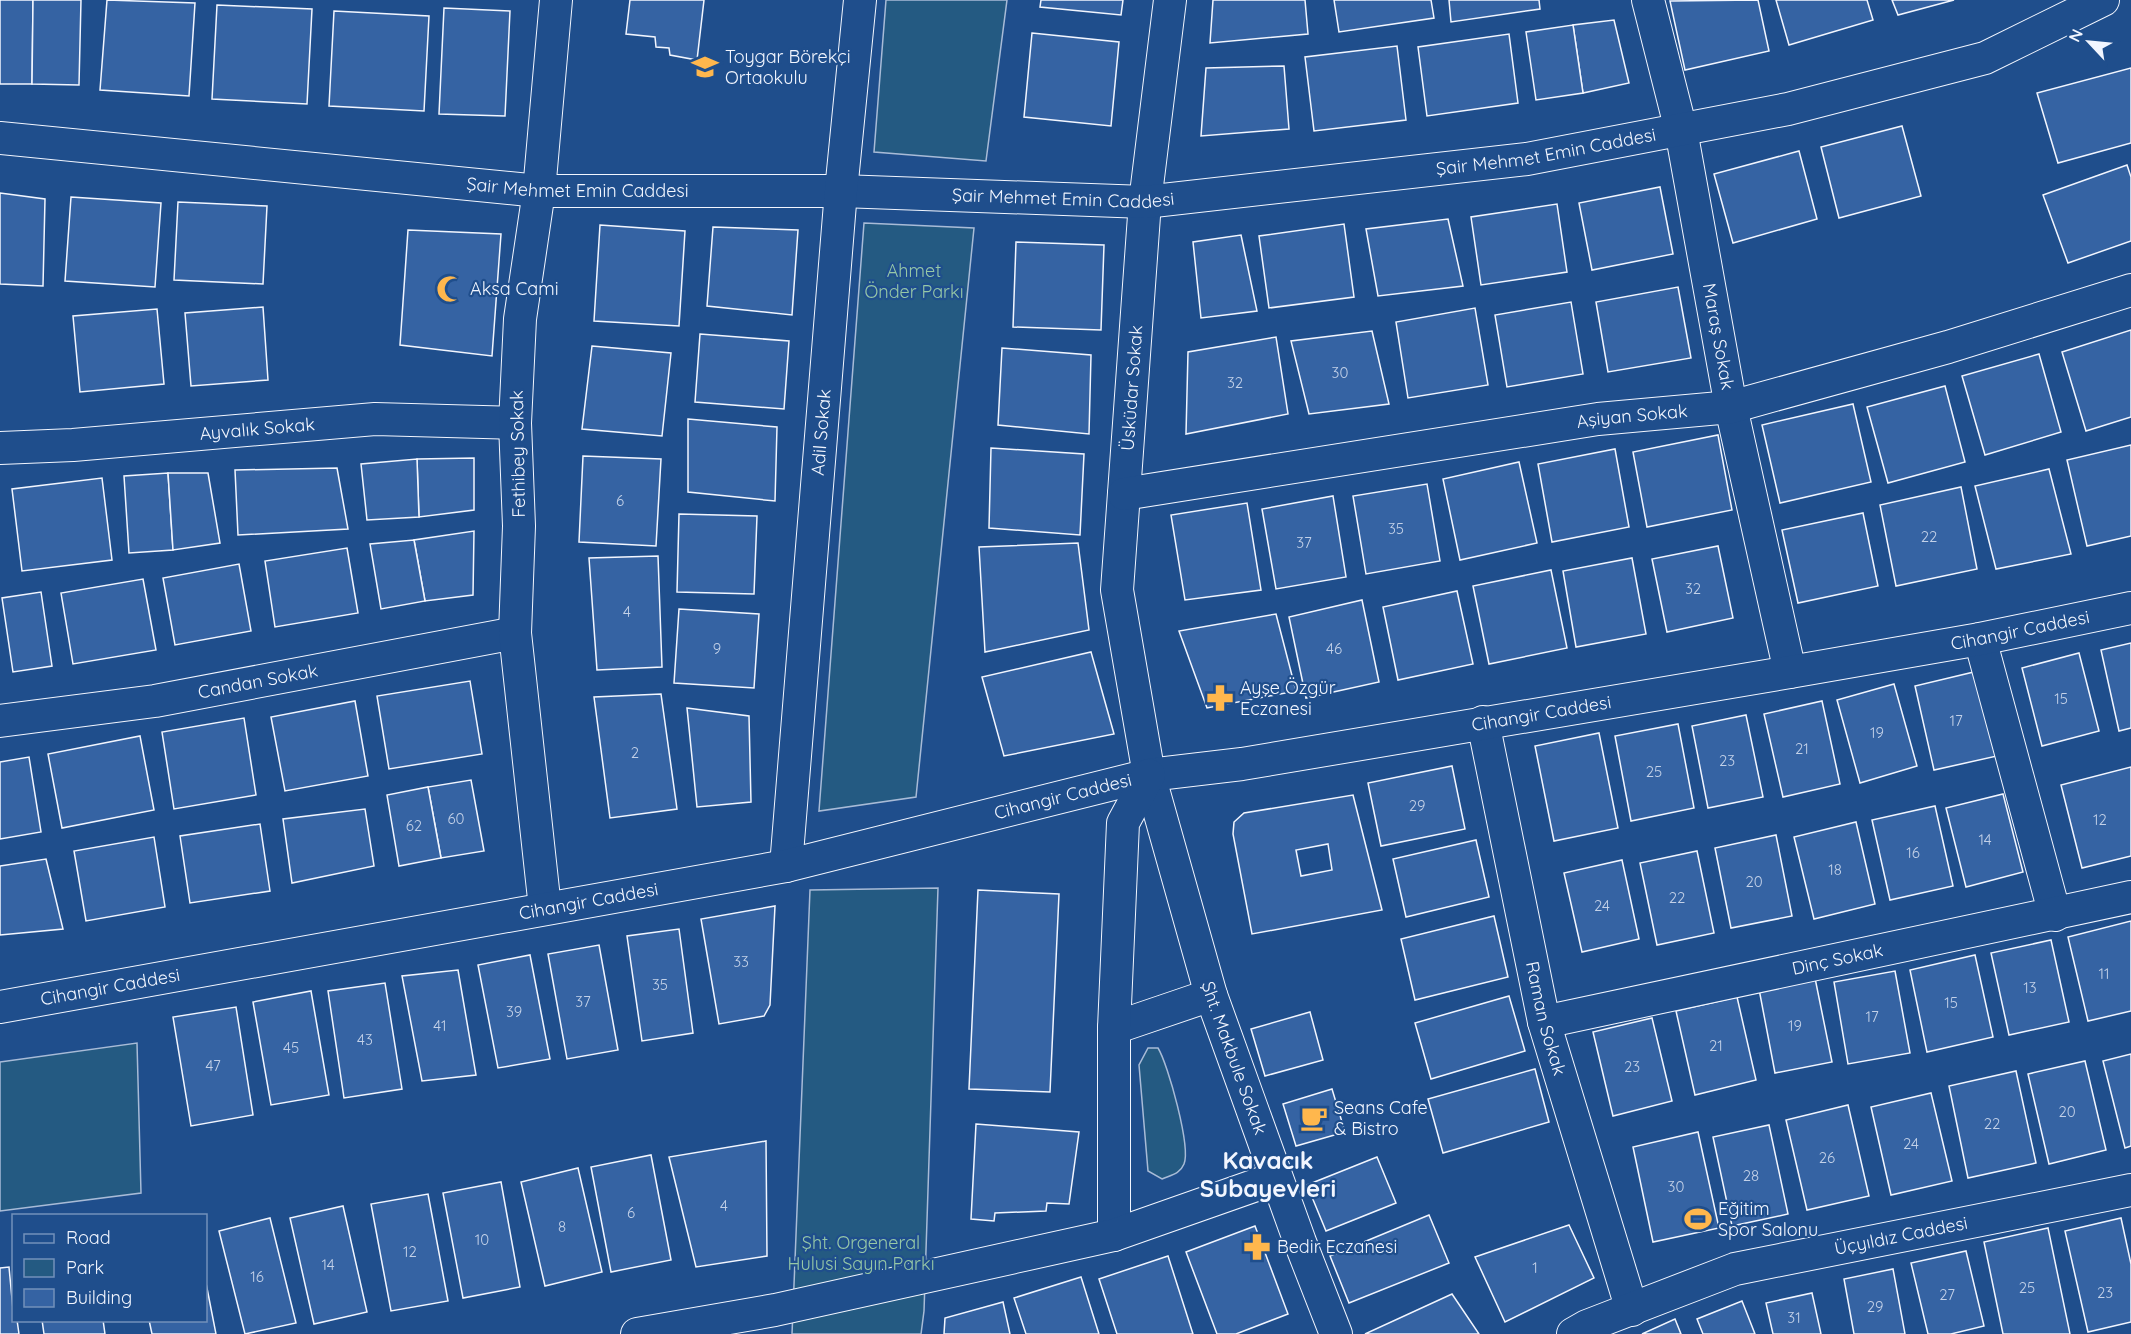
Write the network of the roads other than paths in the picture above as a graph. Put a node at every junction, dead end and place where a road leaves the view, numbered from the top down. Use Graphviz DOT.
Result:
graph roads {
  1 [pos="556,0"];
  2 [pos="860,0"];
  3 [pos="1170,0"];
  4 [pos="1648,0"];
  5 [pos="2103,0"];
  6 [pos="1681,130"];
  7 [pos="0,138"];
  8 [pos="539,191"];
  9 [pos="841,191"];
  10 [pos="1145,202"];
  11 [pos="2131,290"];
  12 [pos="1731,407"];
  13 [pos="515,423"];
  14 [pos="0,448"];
  15 [pos="1124,494"];
  16 [pos="2131,608"];
  17 [pos="514,633"];
  18 [pos="1980,639"];
  19 [pos="1790,672"];
  20 [pos="0,721"];
  21 [pos="1482,722"];
  22 [pos="1149,776"];
  23 [pos="786,866"];
  24 [pos="2131,897"];
  25 [pos="545,908"];
  26 [pos="2055,915"];
  27 [pos="1211,995"];
  28 [pos="0,1007"];
  29 [pos="1544,1022"];
  30 [pos="1114,1028"];
  31 [pos="1276,1178"];
  32 [pos="2131,1190"];
  33 [pos="1114,1235"];
  34 [pos="1632,1310"];
  35 [pos="775,1322"];
  36 [pos="637,1334"];
  37 [pos="1336,1334"];
  38 [pos="1573,1334"];
  1 -- 8 [label="street, Fethibey Sokak"];
  2 -- 9 [label="street, Adil Sokak"];
  3 -- 10 [label="street, Üsküdar Sokak"];
  4 -- 6 [label="street, Maraş Sokak"];
  5 -- 6 [label="street, Şair Mehmet Emin Caddesi"];
  6 -- 10 [label="street, Şair Mehmet Emin Caddesi"];
  6 -- 12 [label="street, Maraş Sokak"];
  7 -- 8 [label="street, Şair Mehmet Emin Caddesi"];
  8 -- 9 [label="street, Şair Mehmet Emin Caddesi"];
  8 -- 13 [label="street, Fethibey Sokak"];
  9 -- 10 [label="street, Şair Mehmet Emin Caddesi"];
  9 -- 23 [label="street, Adil Sokak"];
  10 -- 15 [label="street, Üsküdar Sokak"];
  11 -- 12 [label="street, Aşiyan Sokak"];
  12 -- 15 [label="street, Aşiyan Sokak"];
  12 -- 19 [label="street, Maraş Sokak"];
  13 -- 14 [label="street, Ayvalık Sokak"];
  13 -- 17 [label="street, Fethibey Sokak"];
  15 -- 22 [label="street, Üsküdar Sokak"];
  16 -- 18 [label="street, Cihangir Caddesi"];
  17 -- 20 [label="street, Candan Sokak"];
  17 -- 25 [label="street, Fethibey Sokak"];
  18 -- 19 [label="street, Cihangir Caddesi"];
  18 -- 26 [label="street"];
  19 -- 21 [label="street, Cihangir Caddesi"];
  21 -- 22 [label="street, Cihangir Caddesi"];
  21 -- 29 [label="street, Raman Sokak"];
  22 -- 23 [label="street, Cihangir Caddesi"];
  22 -- 27 [label="street, Şht. Makbule Sokak"];
  22 -- 30 [label="street"];
  23 -- 25 [label="street, Cihangir Caddesi"];
  24 -- 26 [label="street, Dinç Sokak"];
  25 -- 28 [label="street, Cihangir Caddesi"];
  26 -- 29 [label="street, Dinç Sokak"];
  27 -- 30 [label="street"];
  27 -- 31 [label="street, Şht. Makbule Sokak"];
  29 -- 34 [label="street, Raman Sokak"];
  30 -- 33 [label="street"];
  31 -- 33 [label="street"];
  31 -- 37 [label="street, Şht. Makbule Sokak"];
  32 -- 34 [label="street, Üçyıldız Caddesi"];
  33 -- 35 [label="street"];
  34 -- 38 [label="street, Üçyıldız Caddesi"];
  35 -- 36 [label="street"];
}
